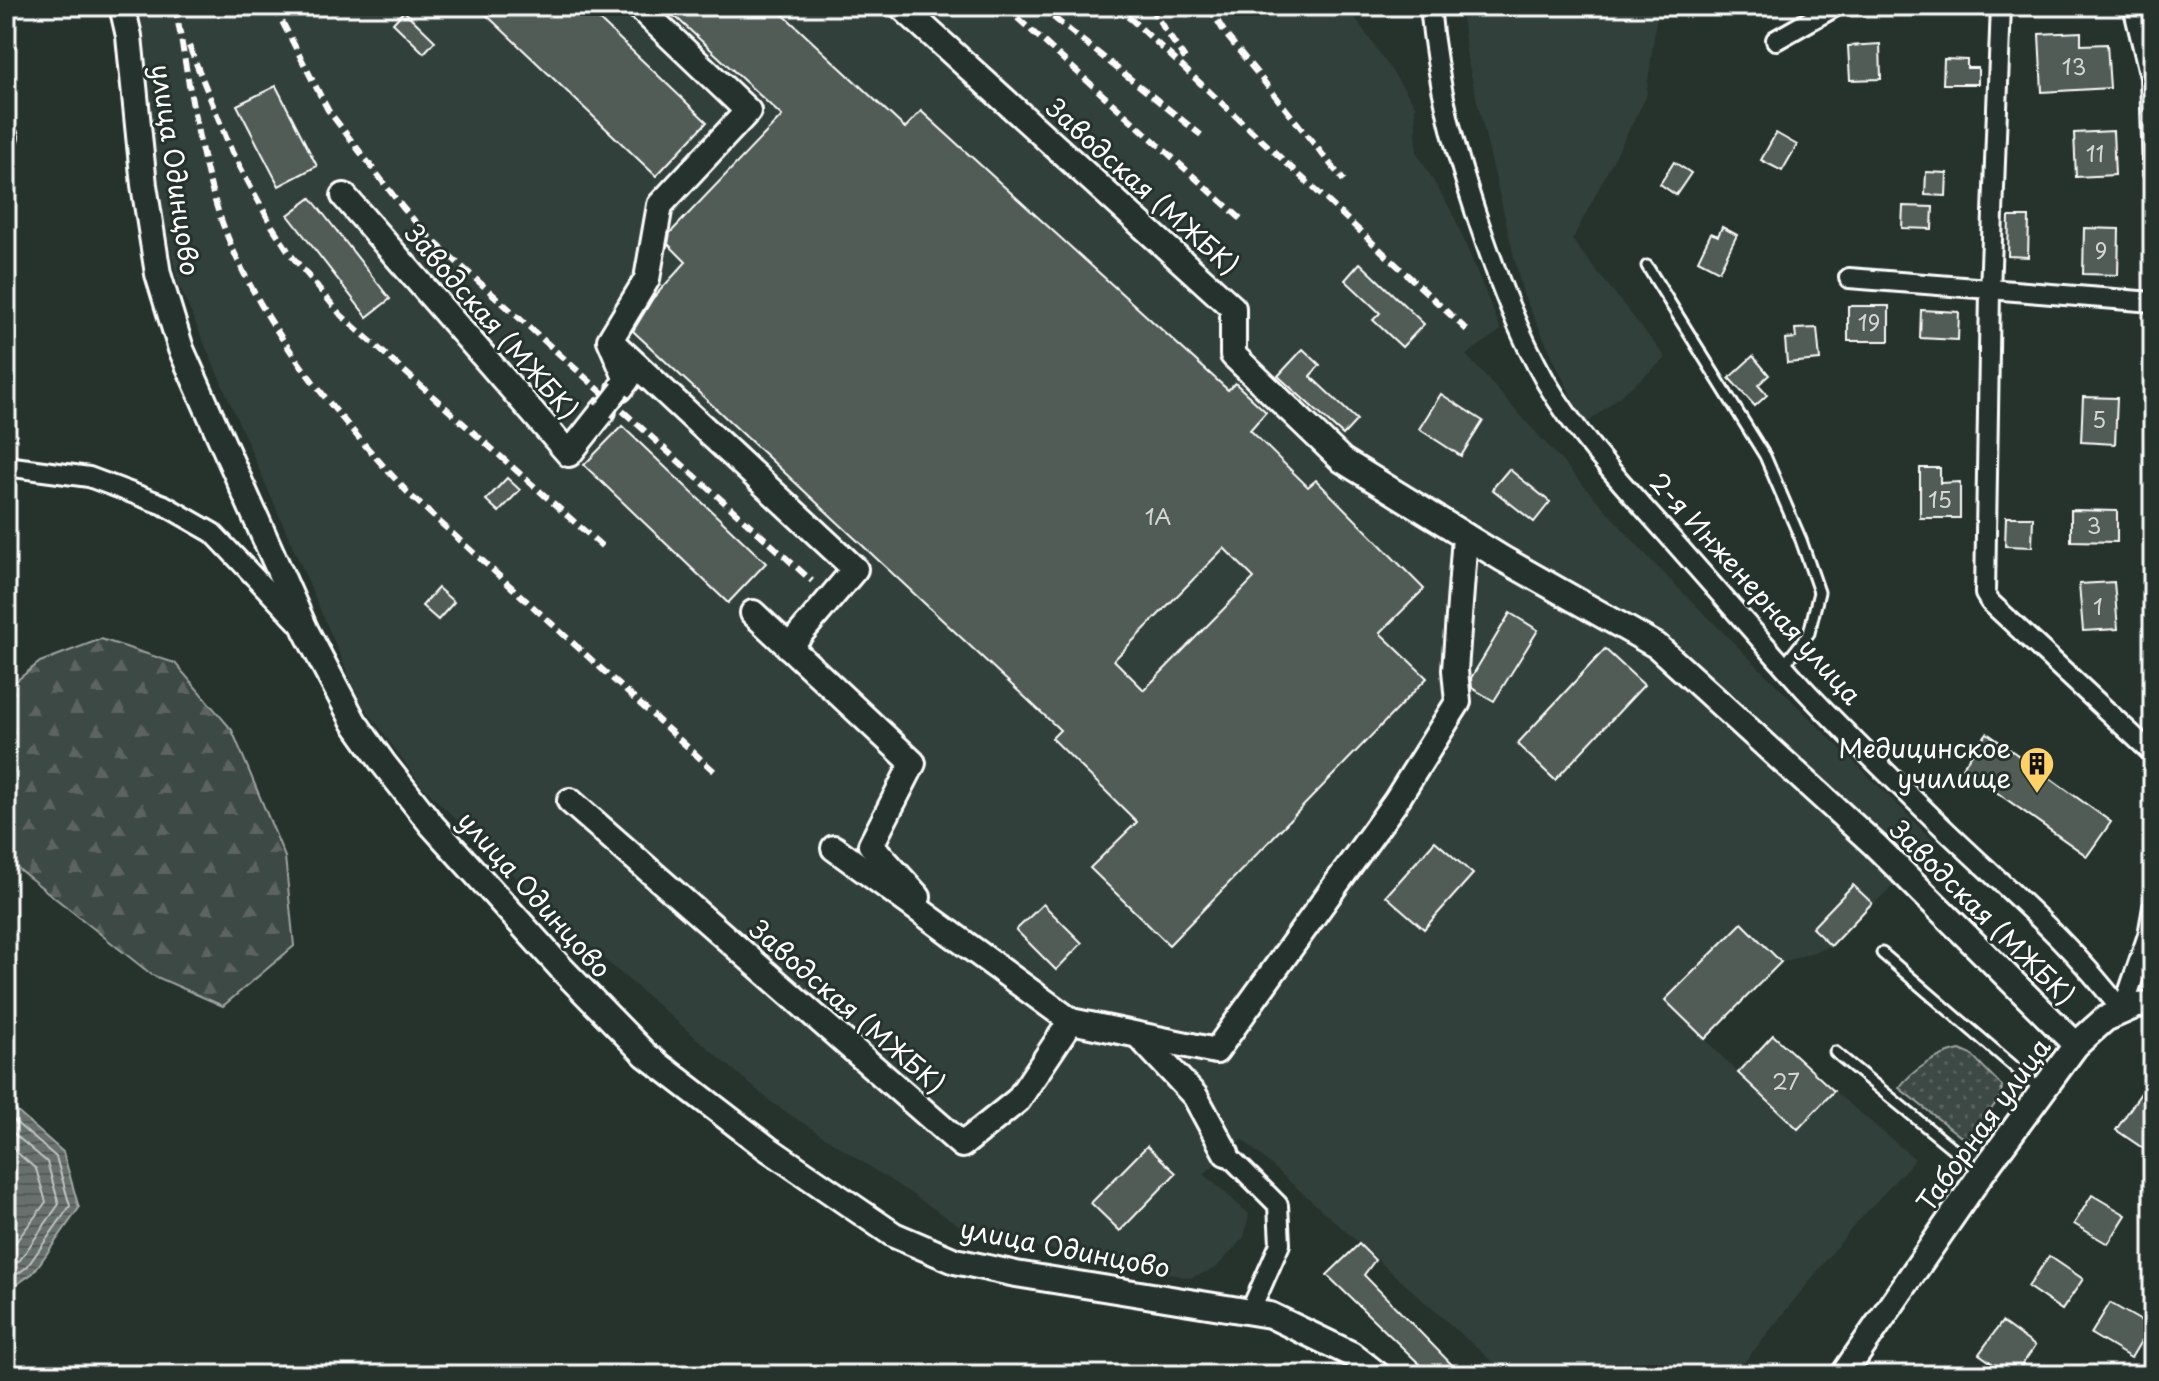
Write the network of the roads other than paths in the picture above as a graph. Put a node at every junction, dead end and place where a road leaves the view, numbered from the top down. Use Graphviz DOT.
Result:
graph roads {
  1 [pos="122,6"];
  2 [pos="638,6"];
  3 [pos="901,6"];
  4 [pos="1430,6"];
  5 [pos="1836,6"];
  6 [pos="2001,6"];
  7 [pos="2133,6"];
  8 [pos="1776,40"];
  9 [pos="2153,173"];
  10 [pos="344,196"];
  11 [pos="1647,266"];
  12 [pos="1849,278"];
  13 [pos="1990,291"];
  14 [pos="2153,302"];
  15 [pos="610,340"];
  16 [pos="620,389"];
  17 [pos="603,411"];
  18 [pos="6,466"];
  19 [pos="1465,536"];
  20 [pos="753,613"];
  21 [pos="306,631"];
  22 [pos="789,647"];
  23 [pos="1784,665"];
  24 [pos="2153,754"];
  25 [pos="570,801"];
  26 [pos="834,848"];
  27 [pos="2153,907"];
  28 [pos="952,935"];
  29 [pos="1882,953"];
  30 [pos="2153,1004"];
  31 [pos="2122,1011"];
  32 [pos="1071,1021"];
  33 [pos="1138,1035"];
  34 [pos="2076,1045"];
  35 [pos="1835,1052"];
  36 [pos="2042,1091"];
  37 [pos="1226,1153"];
  38 [pos="1982,1173"];
  39 [pos="1250,1312"];
  40 [pos="1377,1375"];
  41 [pos="1843,1375"];
  1 -- 21 [label="street, улица Одинцово"];
  2 -- 15 [label="street"];
  3 -- 19 [label="street, Заводская (МЖБК)"];
  4 -- 23 [label="street, 2-я Инженерная улица"];
  5 -- 8 [label="street"];
  6 -- 13 [label="street"];
  7 -- 9 [label="street"];
  10 -- 17 [label="street, Заводская (МЖБК)"];
  11 -- 23 [label="lane"];
  12 -- 13 [label="street"];
  13 -- 14 [label="street"];
  13 -- 24 [label="street"];
  15 -- 16 [label="street, Заводская (МЖБК)"];
  15 -- 22 [label="street"];
  16 -- 17 [label="street, Заводская (МЖБК), bridge"];
  18 -- 21 [label="street"];
  19 -- 33 [label="street"];
  19 -- 34 [label="street, Заводская (МЖБК)"];
  20 -- 22 [label="street"];
  21 -- 39 [label="street, улица Одинцово"];
  22 -- 28 [label="street"];
  23 -- 31 [label="street, 2-я Инженерная улица"];
  25 -- 32 [label="street, Заводская (МЖБК)"];
  26 -- 28 [label="street"];
  27 -- 31 [label="street"];
  28 -- 32 [label="street"];
  29 -- 36 [label="lane"];
  30 -- 31 [label="street"];
  31 -- 34 [label="street, Таборная улица"];
  32 -- 33 [label="street"];
  33 -- 37 [label="street"];
  34 -- 36 [label="street, Таборная улица"];
  35 -- 38 [label="lane"];
  36 -- 38 [label="street, Таборная улица"];
  37 -- 39 [label="street"];
  38 -- 41 [label="street, Таборная улица"];
  39 -- 40 [label="street, улица Одинцово"];
}
